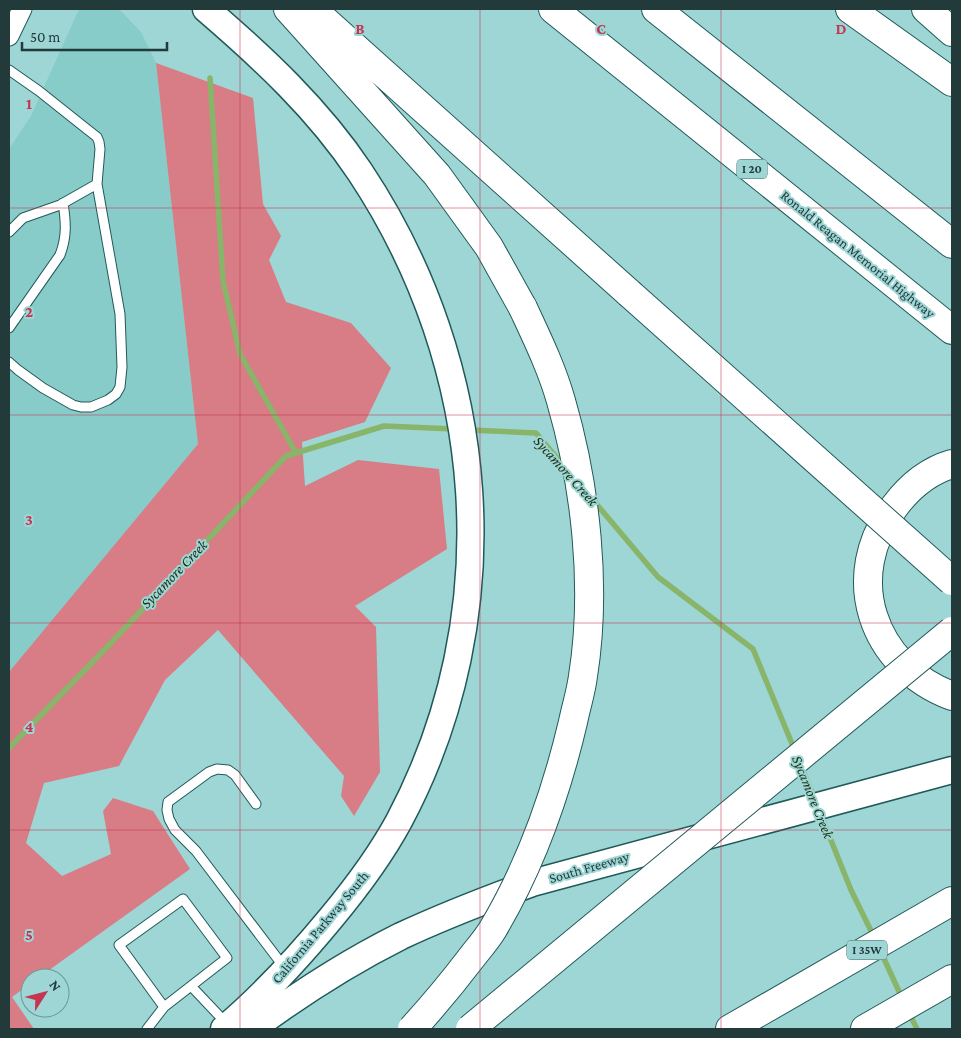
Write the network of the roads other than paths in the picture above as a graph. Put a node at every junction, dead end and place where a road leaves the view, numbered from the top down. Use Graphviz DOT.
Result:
graph roads {
  1 [pos="22,9"];
  2 [pos="206,9"];
  3 [pos="288,9"];
  4 [pos="312,9"];
  5 [pos="553,9"];
  6 [pos="656,9"];
  7 [pos="850,9"];
  8 [pos="926,9"];
  9 [pos="952,32"];
  10 [pos="9,36"];
  11 [pos="896,41"];
  12 [pos="9,70"];
  13 [pos="952,71"];
  14 [pos="952,82"];
  15 [pos="97,184"];
  16 [pos="63,204"];
  17 [pos="9,232"];
  18 [pos="952,244"];
  19 [pos="9,328"];
  20 [pos="952,330"];
  21 [pos="9,362"];
  22 [pos="952,464"];
  23 [pos="952,581"];
  24 [pos="952,631"];
  25 [pos="952,696"];
  26 [pos="952,770"];
  27 [pos="256,804"];
  28 [pos="952,901"];
  29 [pos="286,970"];
  30 [pos="952,979"];
  31 [pos="191,986"];
  32 [pos="164,1007"];
  33 [pos="235,1028"];
  34 [pos="147,1029"];
  35 [pos="412,1029"];
  36 [pos="470,1029"];
  37 [pos="730,1029"];
  38 [pos="865,1029"];
  1 -- 10 [label="street"];
  2 -- 29 [label="main road, California Parkway South"];
  3 -- 35 [label="highway, bridge"];
  4 -- 23 [label="highway, bridge"];
  5 -- 20 [label="highway, Ronald Reagan Memorial Highway / I 20"];
  6 -- 18 [label="highway"];
  7 -- 11 [label="highway"];
  8 -- 9 [label="highway"];
  11 -- 13 [label="highway"];
  11 -- 14 [label="highway"];
  12 -- 15 [label="lane"];
  15 -- 16 [label="lane"];
  15 -- 21 [label="lane"];
  16 -- 17 [label="lane"];
  16 -- 19 [label="lane"];
  22 -- 25 [label="highway"];
  24 -- 36 [label="highway, bridge"];
  26 -- 33 [label="main road, South Freeway, bridge"];
  27 -- 29 [label="lane"];
  28 -- 37 [label="highway, I 35W"];
  29 -- 33 [label="main road, California Parkway South"];
  30 -- 38 [label="highway"];
  31 -- 32 [label="lane"];
  31 -- 32 [label="lane"];
  31 -- 33 [label="lane"];
  32 -- 34 [label="lane"];
}
